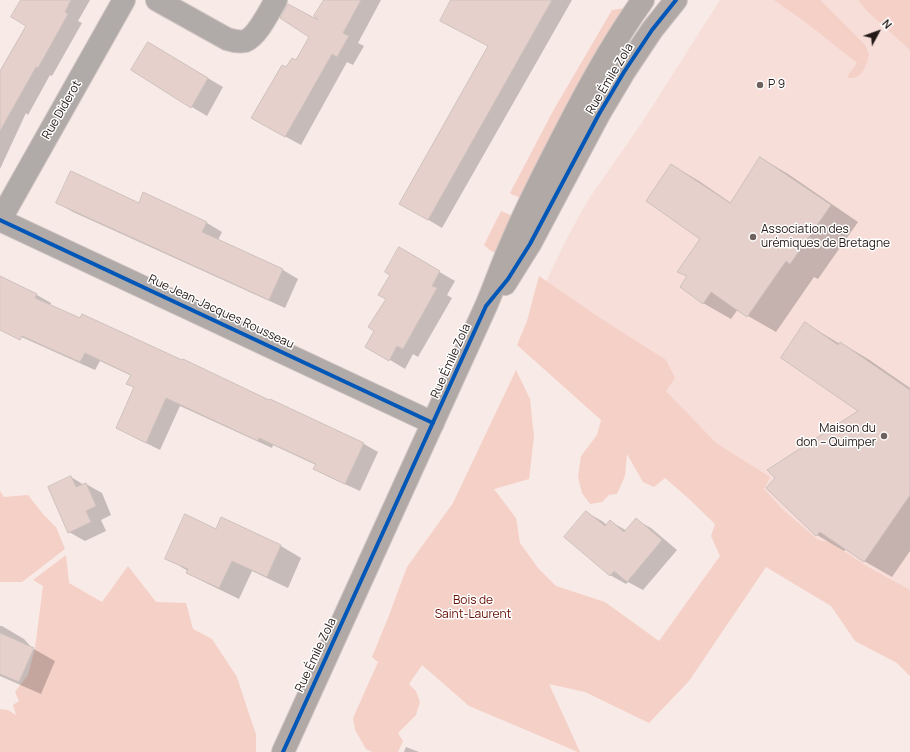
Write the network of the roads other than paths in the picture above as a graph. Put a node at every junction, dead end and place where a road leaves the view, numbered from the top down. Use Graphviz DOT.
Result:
graph roads {
  1 [pos="124,0"];
  2 [pos="157,0"];
  3 [pos="276,0"];
  4 [pos="643,0"];
  5 [pos="676,0"];
  6 [pos="0,220"];
  7 [pos="486,306"];
  8 [pos="434,423"];
  9 [pos="283,752"];
  1 -- 6 [label="street, Rue Diderot"];
  2 -- 3 [label="street"];
  4 -- 7 [label="street, Rue Émile Zola"];
  5 -- 7 [label="street, Rue Émile Zola"];
  6 -- 8 [label="street, Rue Jean-Jacques Rousseau"];
  7 -- 8 [label="street, Rue Émile Zola"];
  8 -- 9 [label="street, Rue Émile Zola"];
}
